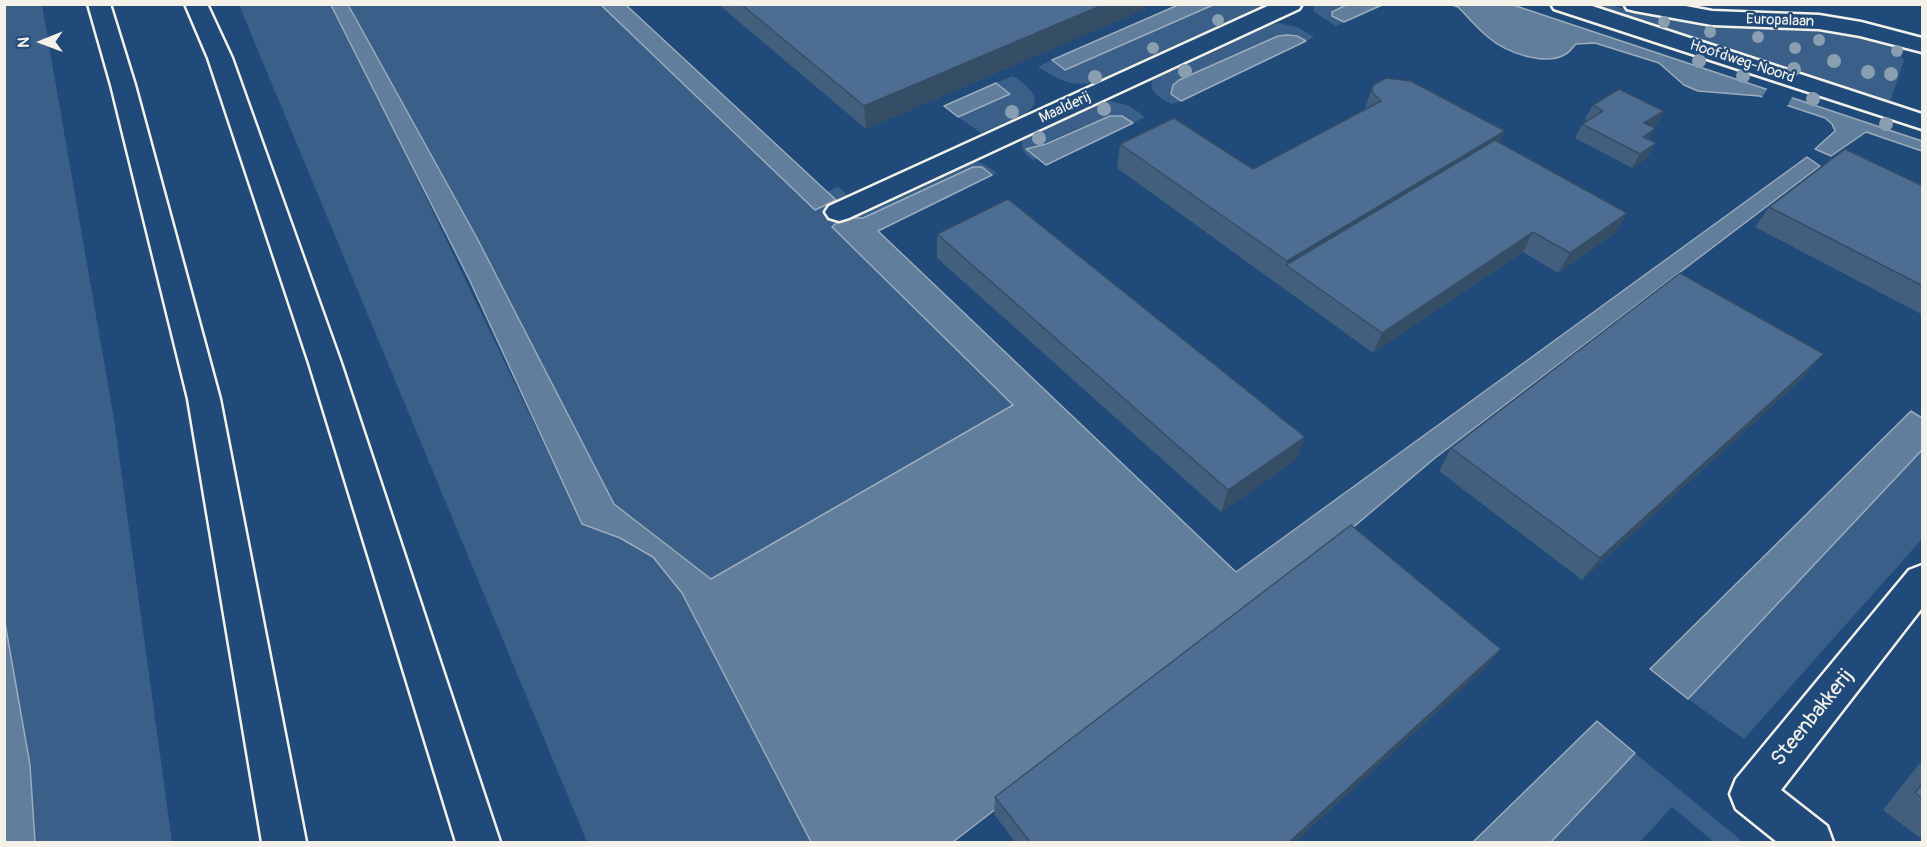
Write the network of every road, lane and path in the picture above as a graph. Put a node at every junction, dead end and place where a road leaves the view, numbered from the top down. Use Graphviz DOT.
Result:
graph roads {
  1 [pos="99,4"];
  2 [pos="196,4"];
  3 [pos="1291,4"];
  4 [pos="1562,4"];
  5 [pos="1635,4"];
  6 [pos="1738,4"];
  7 [pos="1923,31"];
  8 [pos="1923,45"];
  9 [pos="1923,122"];
  10 [pos="839,212"];
  11 [pos="1923,581"];
  12 [pos="284,843"];
  13 [pos="478,843"];
  14 [pos="1811,843"];
  1 -- 12 [label="main road"];
  2 -- 13 [label="main road"];
  3 -- 10 [label="main road, Maalderij"];
  4 -- 9 [label="main road, Hoofdweg-Noord"];
  5 -- 8 [label="main road, Europalaan"];
  6 -- 7 [label="main road, Europalaan"];
  11 -- 14 [label="main road, Steenbakkerij"];
}
